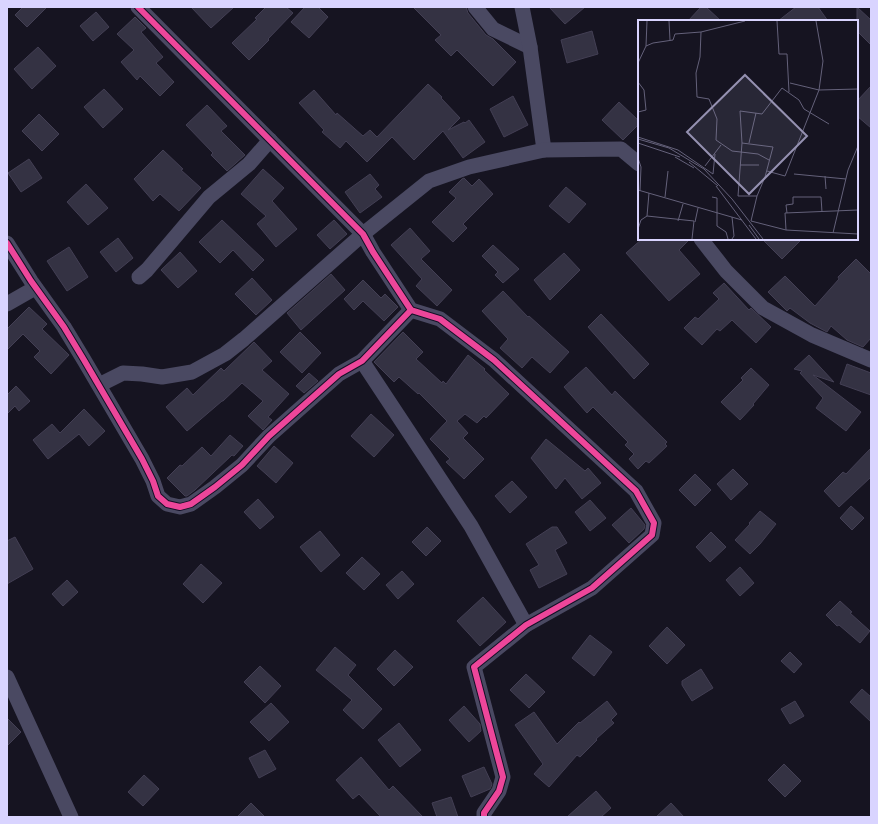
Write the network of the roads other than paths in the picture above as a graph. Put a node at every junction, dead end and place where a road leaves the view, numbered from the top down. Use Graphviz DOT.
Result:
graph roads {
  1 [pos="138,7"];
  2 [pos="475,7"];
  3 [pos="522,7"];
  4 [pos="530,47"];
  5 [pos="270,140"];
  6 [pos="544,150"];
  7 [pos="638,163"];
  8 [pos="363,234"];
  9 [pos="702,240"];
  10 [pos="7,242"];
  11 [pos="139,277"];
  12 [pos="35,288"];
  13 [pos="7,304"];
  14 [pos="412,310"];
  15 [pos="871,360"];
  16 [pos="362,361"];
  17 [pos="99,385"];
  18 [pos="526,626"];
  19 [pos="7,677"];
  20 [pos="71,817"];
  21 [pos="484,817"];
  1 -- 5 [label="street"];
  2 -- 4 [label="street"];
  3 -- 4 [label="street"];
  4 -- 6 [label="street"];
  5 -- 8 [label="street"];
  5 -- 11 [label="street"];
  6 -- 7 [label="street"];
  6 -- 8 [label="street"];
  8 -- 14 [label="street"];
  8 -- 17 [label="street"];
  9 -- 15 [label="street"];
  10 -- 12 [label="street"];
  12 -- 13 [label="street"];
  12 -- 17 [label="street"];
  14 -- 16 [label="street"];
  14 -- 18 [label="street"];
  16 -- 17 [label="street"];
  16 -- 18 [label="street"];
  18 -- 21 [label="street"];
  19 -- 20 [label="street"];
}
